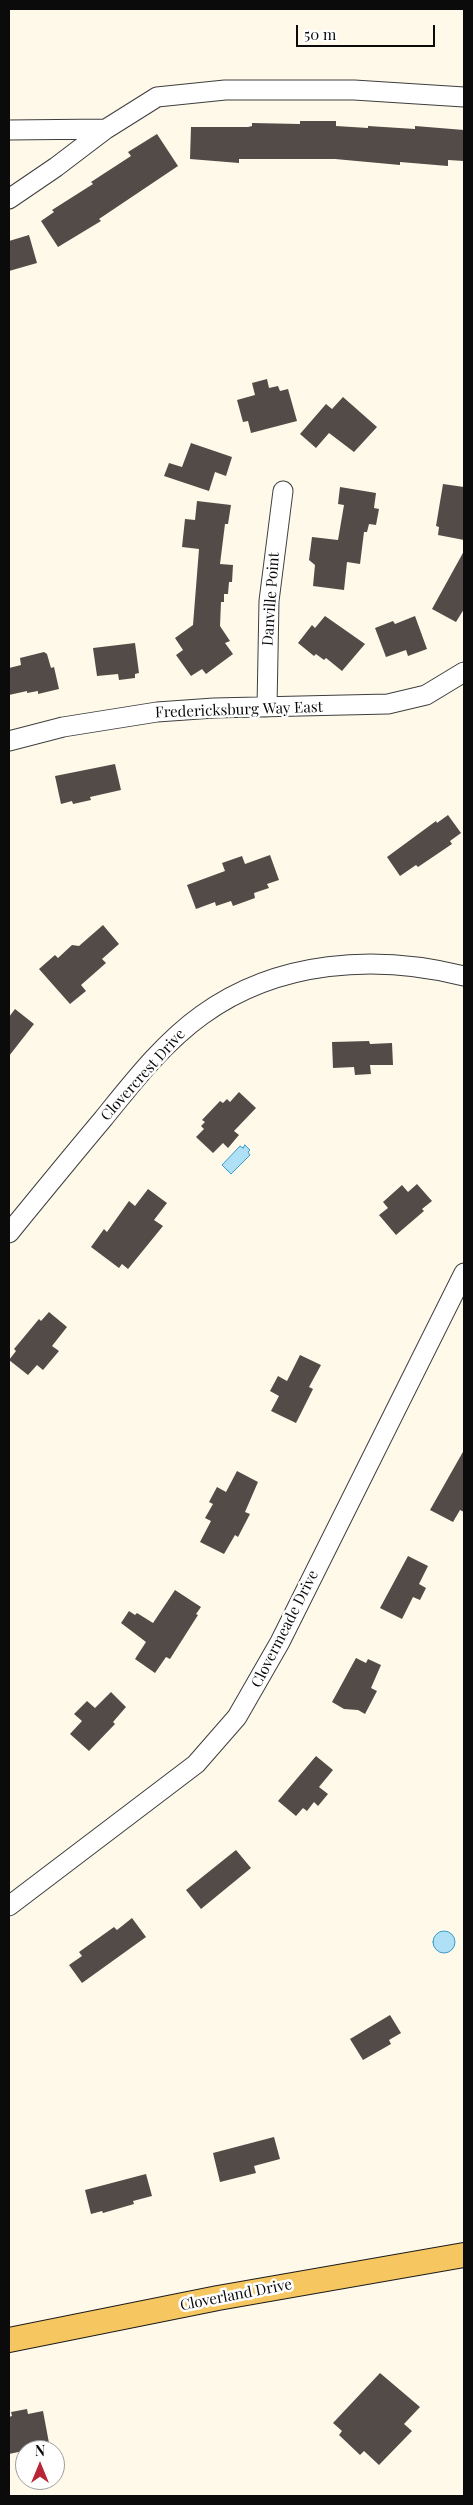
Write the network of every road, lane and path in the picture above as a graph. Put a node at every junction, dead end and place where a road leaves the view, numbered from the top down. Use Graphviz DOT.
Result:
graph roads {
  1 [pos="464,97"];
  2 [pos="106,129"];
  3 [pos="9,130"];
  4 [pos="9,199"];
  5 [pos="283,490"];
  6 [pos="464,672"];
  7 [pos="267,708"];
  8 [pos="9,741"];
  9 [pos="464,976"];
  10 [pos="9,1233"];
  11 [pos="464,1273"];
  12 [pos="9,1906"];
  13 [pos="464,2255"];
  14 [pos="9,2340"];
  1 -- 2 [label="street"];
  2 -- 3 [label="street"];
  2 -- 4 [label="street"];
  5 -- 7 [label="street, Danville Point"];
  6 -- 7 [label="street, Fredericksburg Way East"];
  7 -- 8 [label="street, Fredericksburg Way East"];
  9 -- 10 [label="street, Clovercrest Drive"];
  11 -- 12 [label="street, Clovermeade Drive"];
  13 -- 14 [label="main road, Cloverland Drive"];
}
